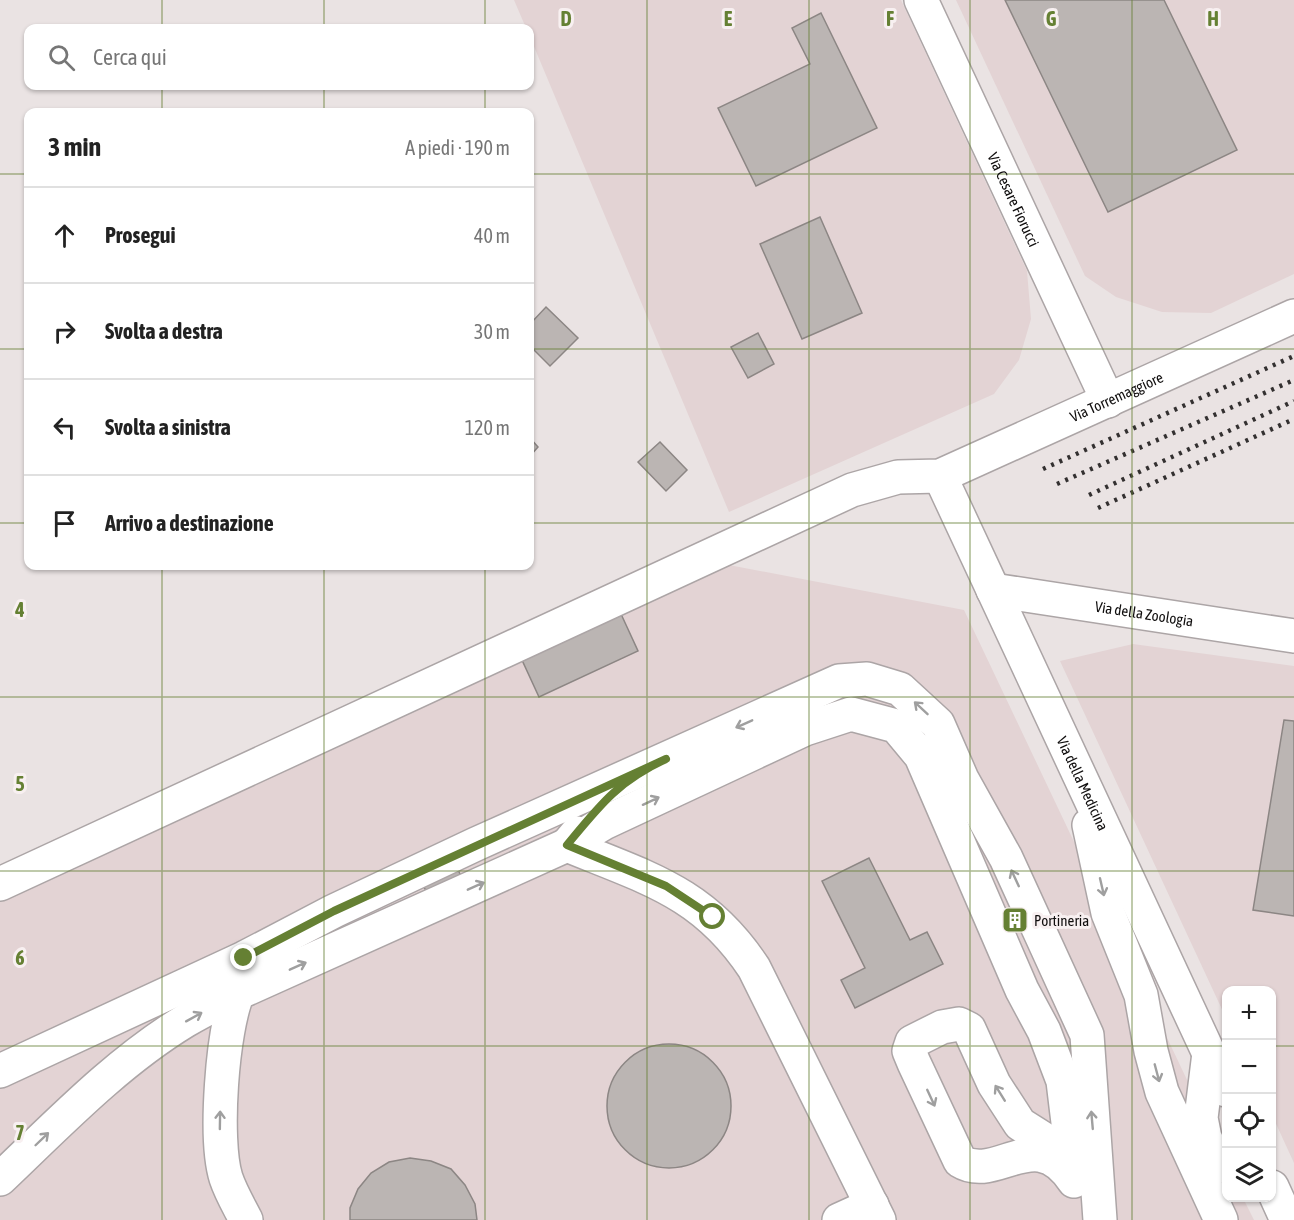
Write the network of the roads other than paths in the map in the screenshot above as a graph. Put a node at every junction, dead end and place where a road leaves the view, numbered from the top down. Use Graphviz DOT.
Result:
graph roads {
  1 [pos="921,0"];
  2 [pos="1294,316"];
  3 [pos="1107,401"];
  4 [pos="940,476"];
  5 [pos="993,590"];
  6 [pos="1294,636"];
  7 [pos="666,759"];
  8 [pos="1076,768"];
  9 [pos="567,845"];
  10 [pos="0,884"];
  11 [pos="238,993"];
  12 [pos="1209,1053"];
  13 [pos="0,1071"];
  14 [pos="1222,1080"];
  15 [pos="1020,1124"];
  16 [pos="992,1164"];
  17 [pos="1222,1171"];
  18 [pos="0,1179"];
  19 [pos="1086,1186"];
  20 [pos="1276,1196"];
  21 [pos="1236,1202"];
  22 [pos="875,1212"];
  23 [pos="246,1220"];
  24 [pos="839,1220"];
  25 [pos="1079,1220"];
  26 [pos="1221,1220"];
  27 [pos="1245,1220"];
  28 [pos="1287,1220"];
  1 -- 3 [label="street, Via Cesare Fiorucci"];
  2 -- 3 [label="street, Via Torremaggiore"];
  3 -- 4 [label="street, Via Torremaggiore"];
  4 -- 5 [label="street, Via della Medicina"];
  4 -- 10 [label="street"];
  5 -- 6 [label="street, Via della Zoologia"];
  5 -- 8 [label="street, Via della Medicina"];
  7 -- 9 [label="street"];
  7 -- 13 [label="street"];
  19 -- 7 [label="street, one-way"];
  8 -- 12 [label="street, Via della Medicina"];
  8 -- 26 [label="street, one-way"];
  11 -- 9 [label="street, one-way"];
  9 -- 19 [label="street, one-way"];
  9 -- 22 [label="street"];
  18 -- 11 [label="street, one-way"];
  23 -- 11 [label="street, one-way"];
  12 -- 14 [label="street, Via della Medicina"];
  12 -- 17 [label="street"];
  15 -- 16 [label="street"];
  15 -- 16 [label="street, one-way"];
  15 -- 19 [label="street"];
  16 -- 19 [label="street"];
  19 -- 25 [label="street"];
  20 -- 28 [label="street"];
  21 -- 27 [label="street"];
  22 -- 24 [label="street"];
}
